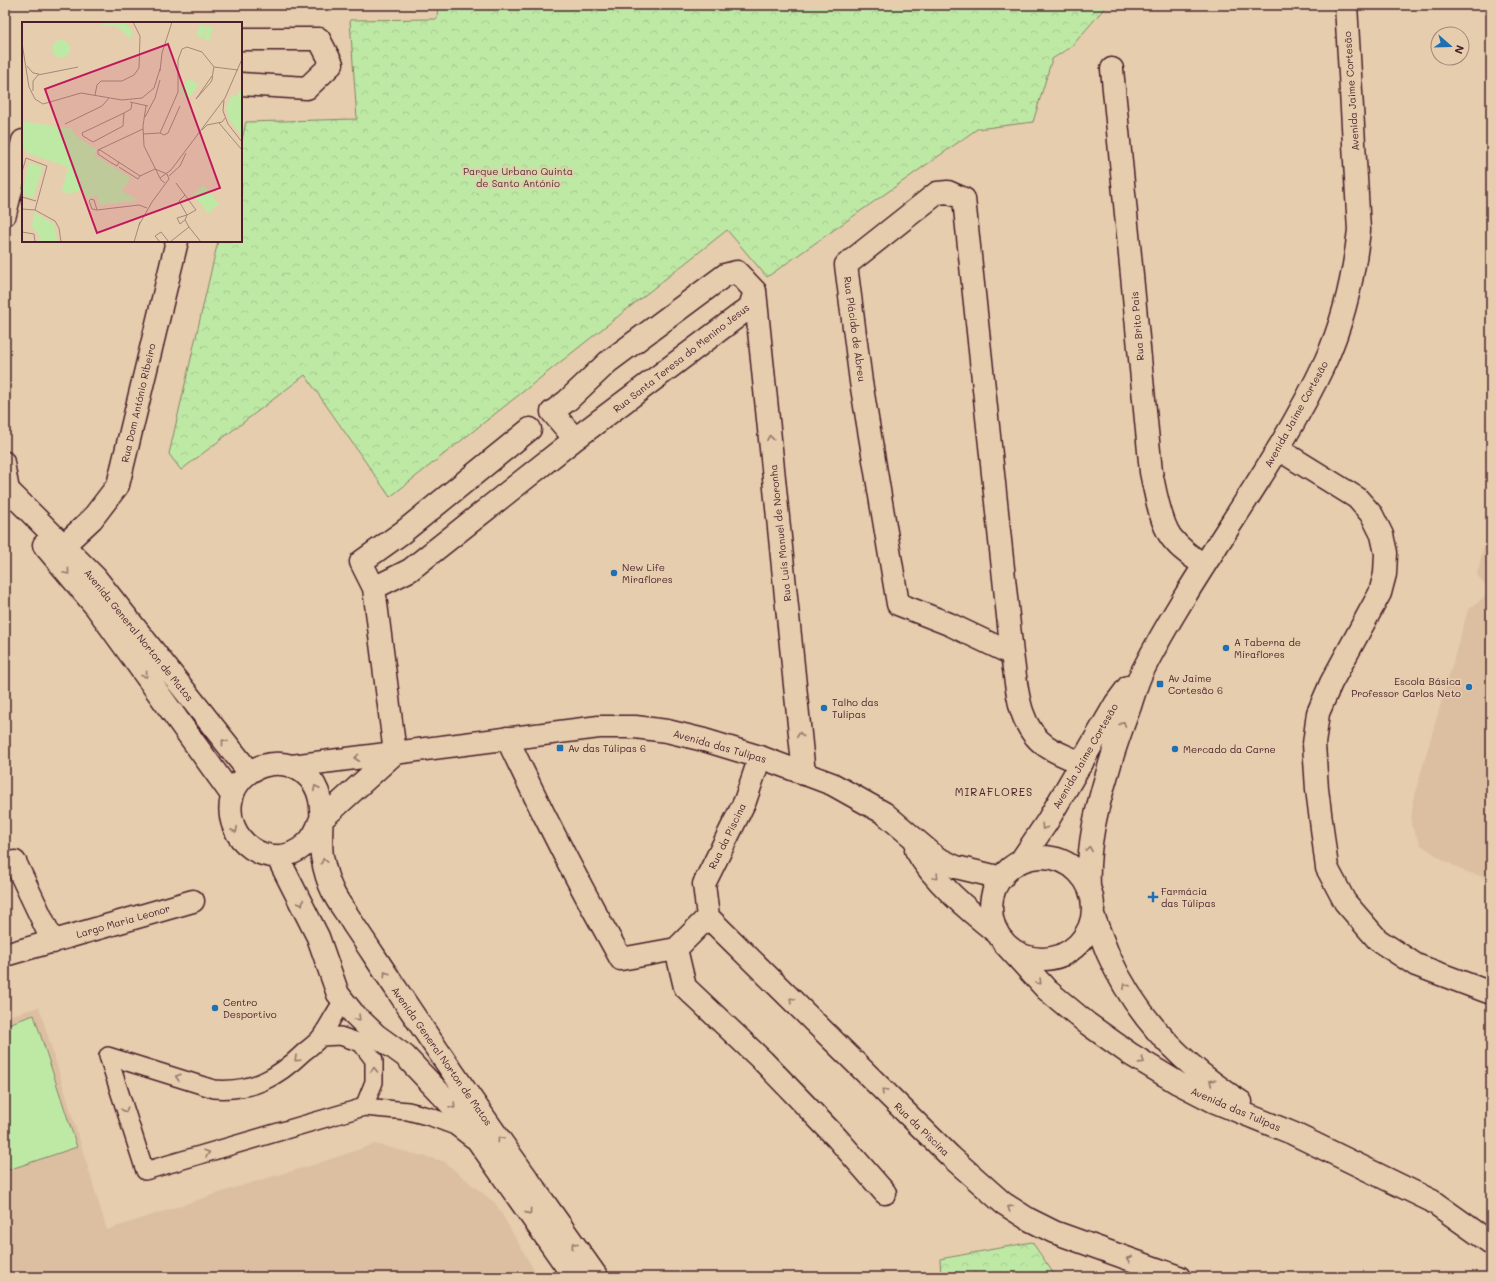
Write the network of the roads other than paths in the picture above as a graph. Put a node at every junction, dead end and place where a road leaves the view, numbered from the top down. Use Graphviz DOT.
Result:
graph roads {
  1 [pos="1346,5"];
  2 [pos="242,39"];
  3 [pos="1112,69"];
  4 [pos="242,84"];
  5 [pos="22,145"];
  6 [pos="5,214"];
  7 [pos="177,242"];
  8 [pos="755,292"];
  9 [pos="530,429"];
  10 [pos="575,439"];
  11 [pos="1278,449"];
  12 [pos="5,460"];
  13 [pos="7,493"];
  14 [pos="63,546"];
  15 [pos="1204,566"];
  16 [pos="374,588"];
  17 [pos="1153,652"];
  18 [pos="1012,654"];
  19 [pos="507,738"];
  20 [pos="395,753"];
  21 [pos="760,756"];
  22 [pos="1082,763"];
  23 [pos="292,766"];
  24 [pos="248,772"];
  25 [pos="804,774"];
  26 [pos="232,795"];
  27 [pos="320,821"];
  28 [pos="907,833"];
  29 [pos="277,856"];
  30 [pos="1020,862"];
  31 [pos="5,864"];
  32 [pos="1002,878"];
  33 [pos="1089,888"];
  34 [pos="193,901"];
  35 [pos="1093,914"];
  36 [pos="708,917"];
  37 [pos="1000,937"];
  38 [pos="52,942"];
  39 [pos="676,949"];
  40 [pos="5,955"];
  41 [pos="1491,993"];
  42 [pos="338,994"];
  43 [pos="321,1037"];
  44 [pos="364,1107"];
  45 [pos="1292,1133"];
  46 [pos="486,1151"];
  47 [pos="885,1193"];
  48 [pos="1491,1243"];
  49 [pos="574,1277"];
  50 [pos="597,1277"];
  51 [pos="1179,1277"];
  1 -- 11 [label="street, Avenida Jaime Cortesão"];
  2 -- 4 [label="street"];
  3 -- 15 [label="street, Rua Brito Pais"];
  5 -- 6 [label="street"];
  7 -- 14 [label="street, Rua Dom António Ribeiro"];
  8 -- 10 [label="street, Rua Santa Teresa do Menino Jesus"];
  8 -- 10 [label="street, Rua Santa Teresa do Menino Jesus"];
  25 -- 8 [label="street, Rua Luís Manuel de Noronha, one-way"];
  9 -- 16 [label="street"];
  10 -- 16 [label="street, Rua Santa Teresa do Menino Jesus"];
  11 -- 15 [label="street, Avenida Jaime Cortesão"];
  11 -- 41 [label="street"];
  12 -- 13 [label="lane"];
  13 -- 14 [label="street, Avenida General Norton de Matos"];
  13 -- 26 [label="street, Avenida General Norton de Matos, one-way"];
  24 -- 14 [label="street, Avenida General Norton de Matos, one-way"];
  15 -- 17 [label="street, Avenida Jaime Cortesão"];
  16 -- 20 [label="street"];
  17 -- 22 [label="street, Avenida Jaime Cortesão"];
  33 -- 17 [label="street, Avenida Jaime Cortesão, one-way"];
  18 -- 18 [label="street, Rua Plácido de Abreu"];
  18 -- 22 [label="street, Rua Plácido de Abreu"];
  19 -- 20 [label="street, Avenida das Tulipas"];
  19 -- 21 [label="street, Avenida das Tulipas"];
  19 -- 39 [label="street"];
  20 -- 23 [label="street, Avenida das Tulipas, one-way"];
  20 -- 27 [label="street"];
  21 -- 25 [label="street, Avenida das Tulipas"];
  21 -- 36 [label="street, Rua da Piscina"];
  22 -- 30 [label="street, Avenida Jaime Cortesão, one-way"];
  23 -- 24 [label="street, Avenida General Norton de Matos"];
  27 -- 23 [label="street, Avenida General Norton de Matos, one-way"];
  24 -- 26 [label="street, Avenida General Norton de Matos"];
  25 -- 28 [label="street, Avenida das Tulipas"];
  26 -- 29 [label="street, Avenida General Norton de Matos, one-way"];
  27 -- 29 [label="street, Avenida General Norton de Matos"];
  50 -- 27 [label="street, Avenida General Norton de Matos, one-way"];
  28 -- 32 [label="street, Avenida das Tulipas"];
  28 -- 37 [label="street, Avenida das Tulipas, one-way"];
  29 -- 42 [label="street, Avenida General Norton de Matos, one-way"];
  30 -- 32 [label="street"];
  30 -- 33 [label="street"];
  31 -- 38 [label="street"];
  32 -- 37 [label="street"];
  33 -- 35 [label="street"];
  34 -- 38 [label="street, Largo Maria Leonor"];
  35 -- 37 [label="street"];
  45 -- 35 [label="street, one-way"];
  36 -- 39 [label="street"];
  51 -- 36 [label="street, Rua da Piscina, one-way"];
  37 -- 45 [label="street, Avenida das Tulipas, one-way"];
  38 -- 40 [label="street, Largo Maria Leonor"];
  39 -- 47 [label="street"];
  42 -- 43 [label="lane"];
  42 -- 46 [label="street, Avenida General Norton de Matos, one-way"];
  44 -- 43 [label="lane, one-way"];
  43 -- 44 [label="lane, one-way"];
  44 -- 46 [label="lane"];
  45 -- 48 [label="street, Avenida das Tulipas"];
  46 -- 49 [label="street, Avenida General Norton de Matos, one-way"];
}
